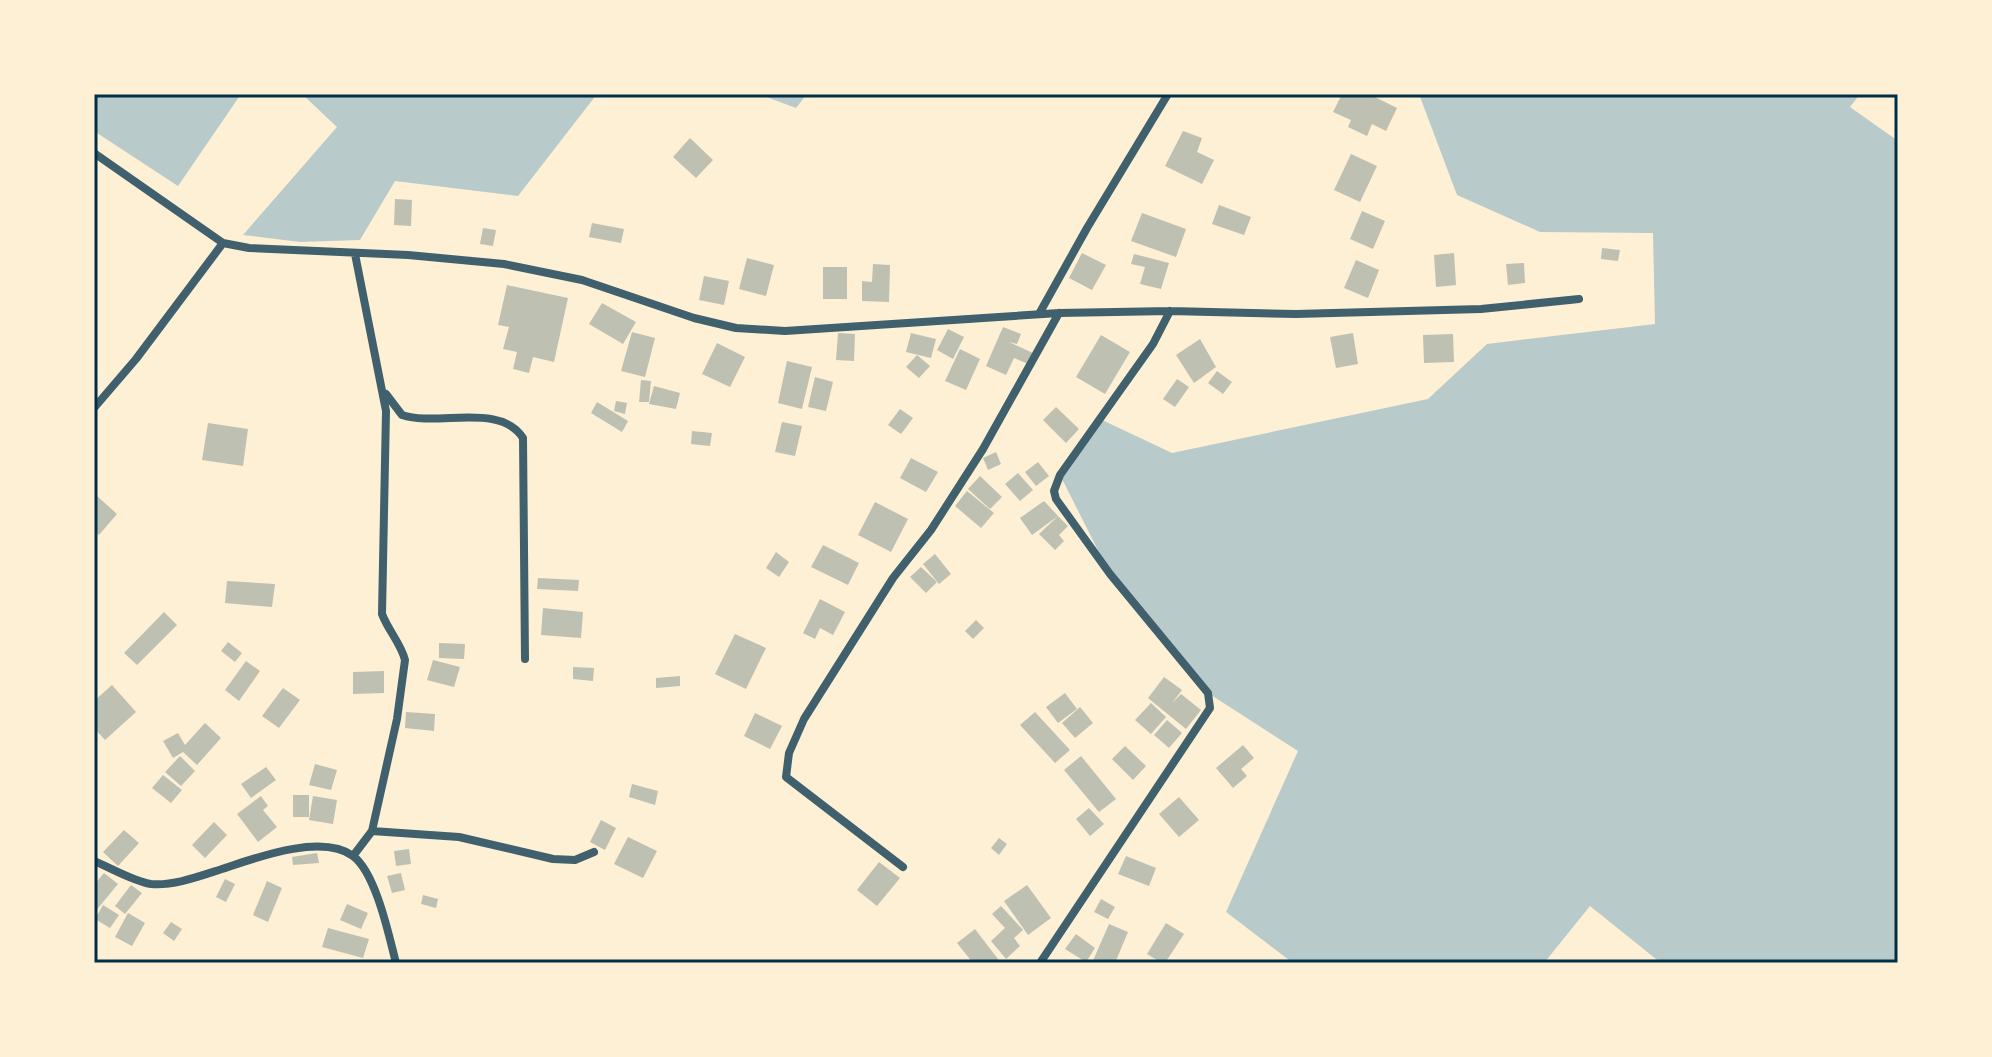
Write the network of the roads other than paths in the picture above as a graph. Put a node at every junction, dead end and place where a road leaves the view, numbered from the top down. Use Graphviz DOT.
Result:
graph roads {
  1 [pos="1168,94"];
  2 [pos="94,153"];
  3 [pos="223,243"];
  4 [pos="355,254"];
  5 [pos="1579,299"];
  6 [pos="1170,311"];
  7 [pos="1059,313"];
  8 [pos="1039,314"];
  9 [pos="384,390"];
  10 [pos="94,408"];
  11 [pos="525,659"];
  12 [pos="372,831"];
  13 [pos="594,852"];
  14 [pos="353,856"];
  15 [pos="94,861"];
  16 [pos="903,867"];
  17 [pos="396,963"];
  18 [pos="1040,963"];
  1 -- 8 [label="street"];
  2 -- 3 [label="street"];
  3 -- 4 [label="street"];
  3 -- 10 [label="street"];
  4 -- 8 [label="street"];
  4 -- 9 [label="street"];
  5 -- 6 [label="street"];
  6 -- 7 [label="street"];
  6 -- 18 [label="street"];
  7 -- 8 [label="street"];
  7 -- 16 [label="street"];
  9 -- 11 [label="street"];
  9 -- 12 [label="street"];
  12 -- 13 [label="street"];
  12 -- 14 [label="street"];
  14 -- 15 [label="street"];
  14 -- 17 [label="street"];
}
